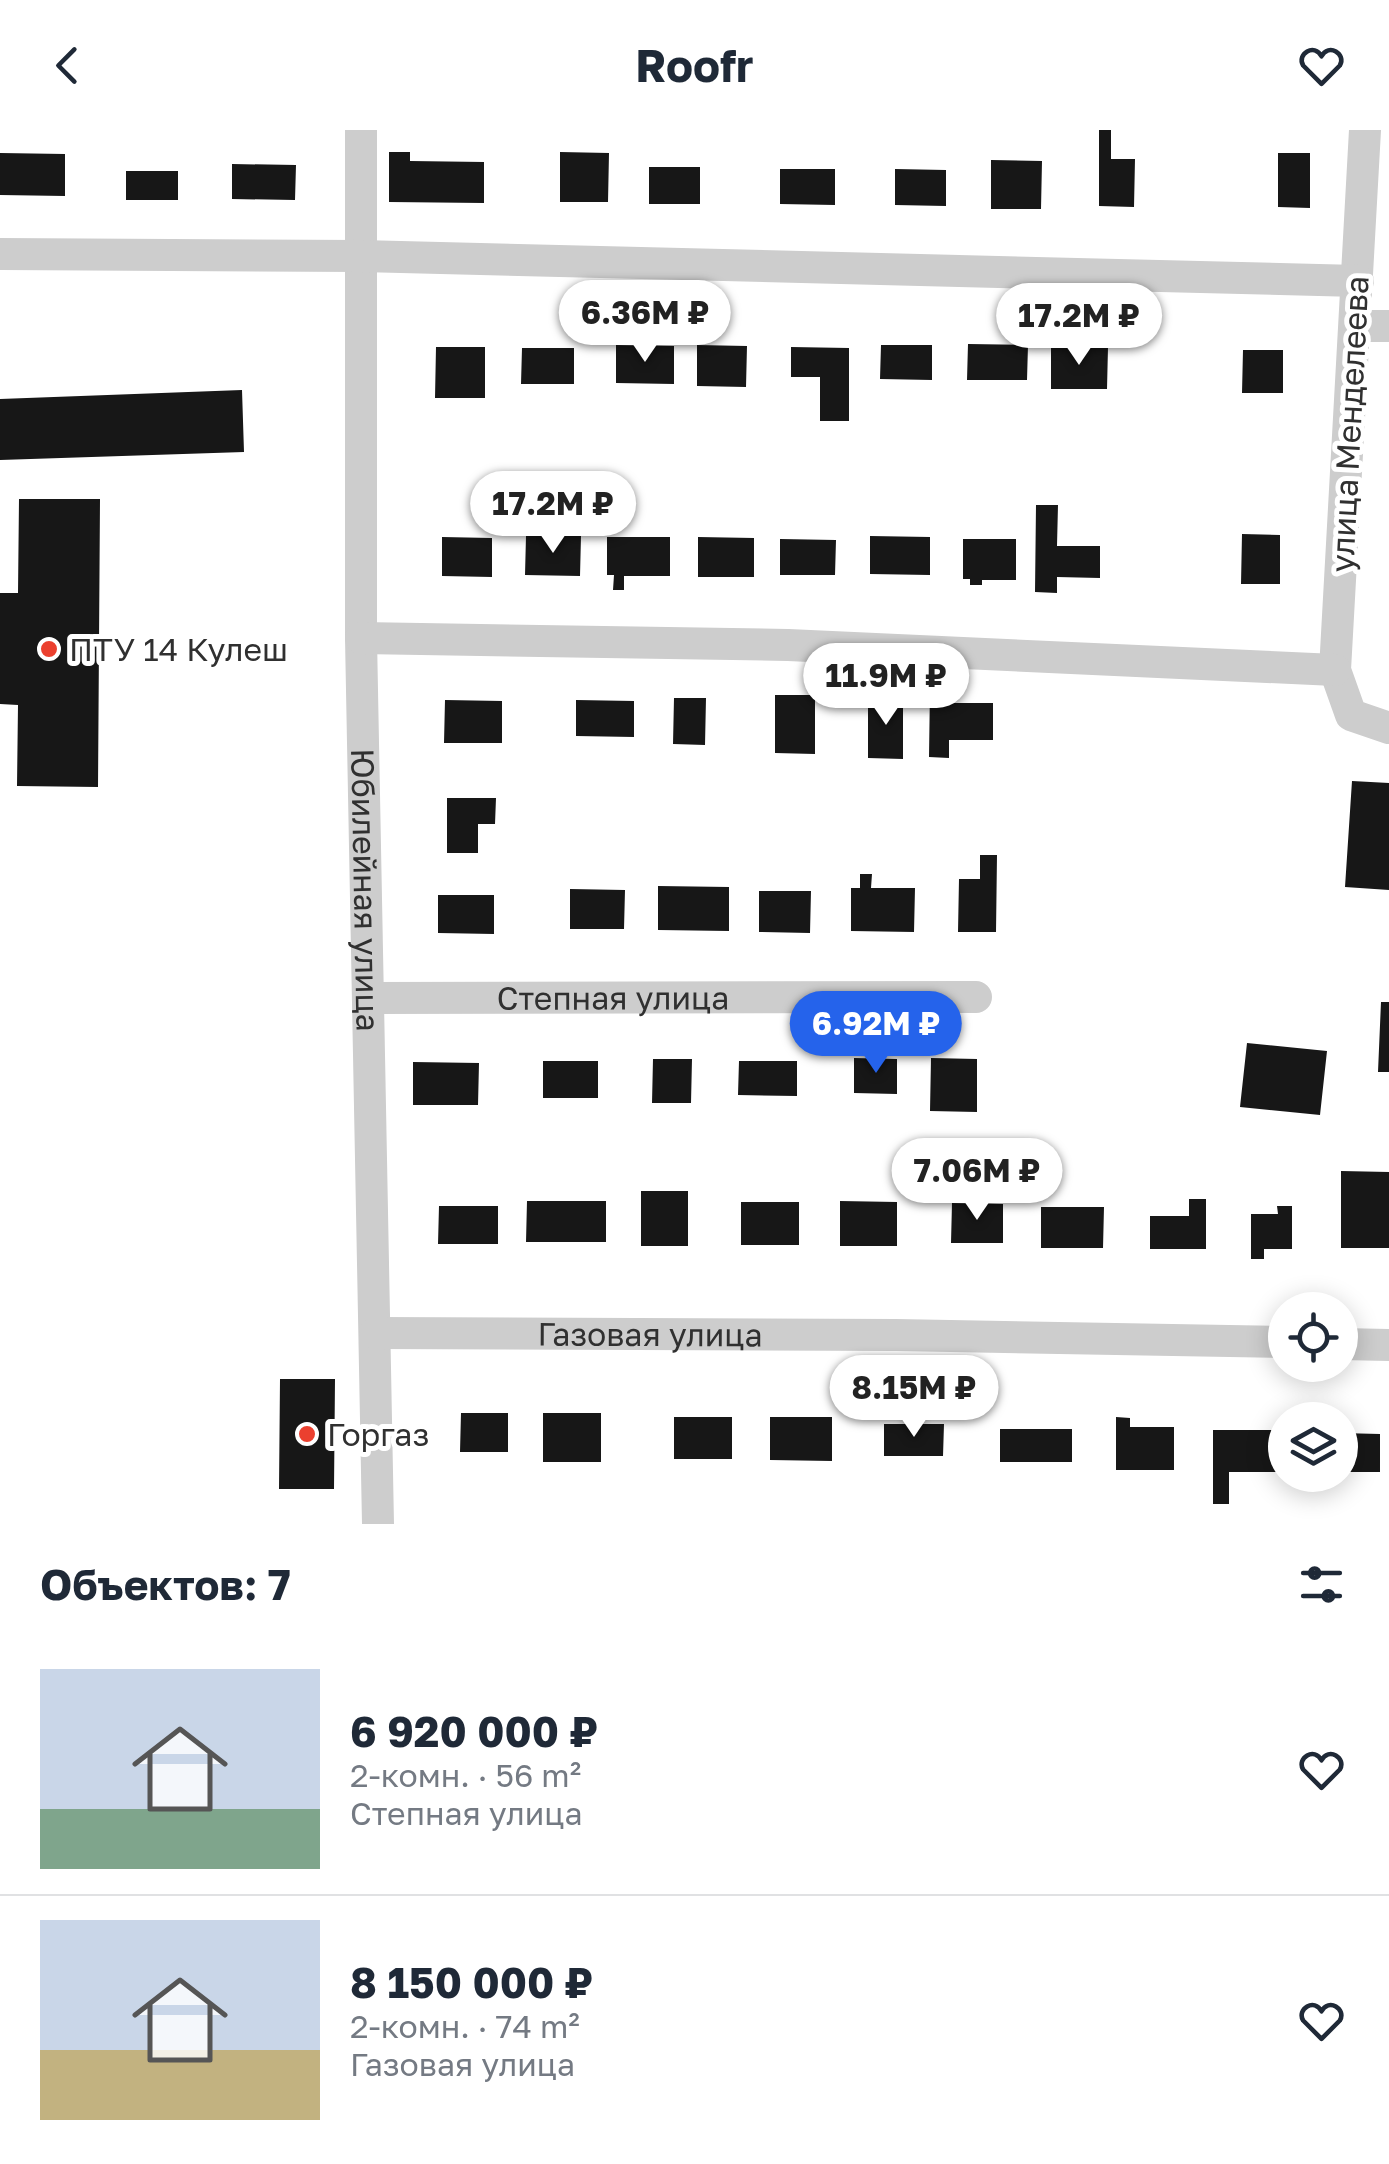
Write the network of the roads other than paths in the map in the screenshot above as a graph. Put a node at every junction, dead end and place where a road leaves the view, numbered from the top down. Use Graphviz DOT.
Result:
graph roads {
  1 [pos="361,130"];
  2 [pos="1364,130"];
  3 [pos="0,254"];
  4 [pos="361,256"];
  5 [pos="1358,281"];
  6 [pos="1355,326"];
  7 [pos="1389,326"];
  8 [pos="361,638"];
  9 [pos="1335,670"];
  10 [pos="1389,728"];
  11 [pos="976,997"];
  12 [pos="368,998"];
  13 [pos="376,1333"];
  14 [pos="1268,1342"];
  15 [pos="1358,1344"];
  16 [pos="1389,1344"];
  17 [pos="378,1524"];
  1 -- 4 [label="street, Юбилейная улица"];
  2 -- 5 [label="street, улица Менделеева"];
  3 -- 4 [label="street"];
  4 -- 5 [label="street"];
  4 -- 8 [label="street, Юбилейная улица"];
  5 -- 6 [label="street, улица Менделеева"];
  6 -- 7 [label="street"];
  6 -- 9 [label="street, улица Менделеева"];
  8 -- 9 [label="street"];
  8 -- 12 [label="street, Юбилейная улица"];
  9 -- 10 [label="street, улица Менделеева"];
  11 -- 12 [label="street, Степная улица"];
  12 -- 13 [label="street, Юбилейная улица"];
  13 -- 14 [label="street, Газовая улица"];
  13 -- 17 [label="street, Юбилейная улица"];
  15 -- 16 [label="street"];
}
